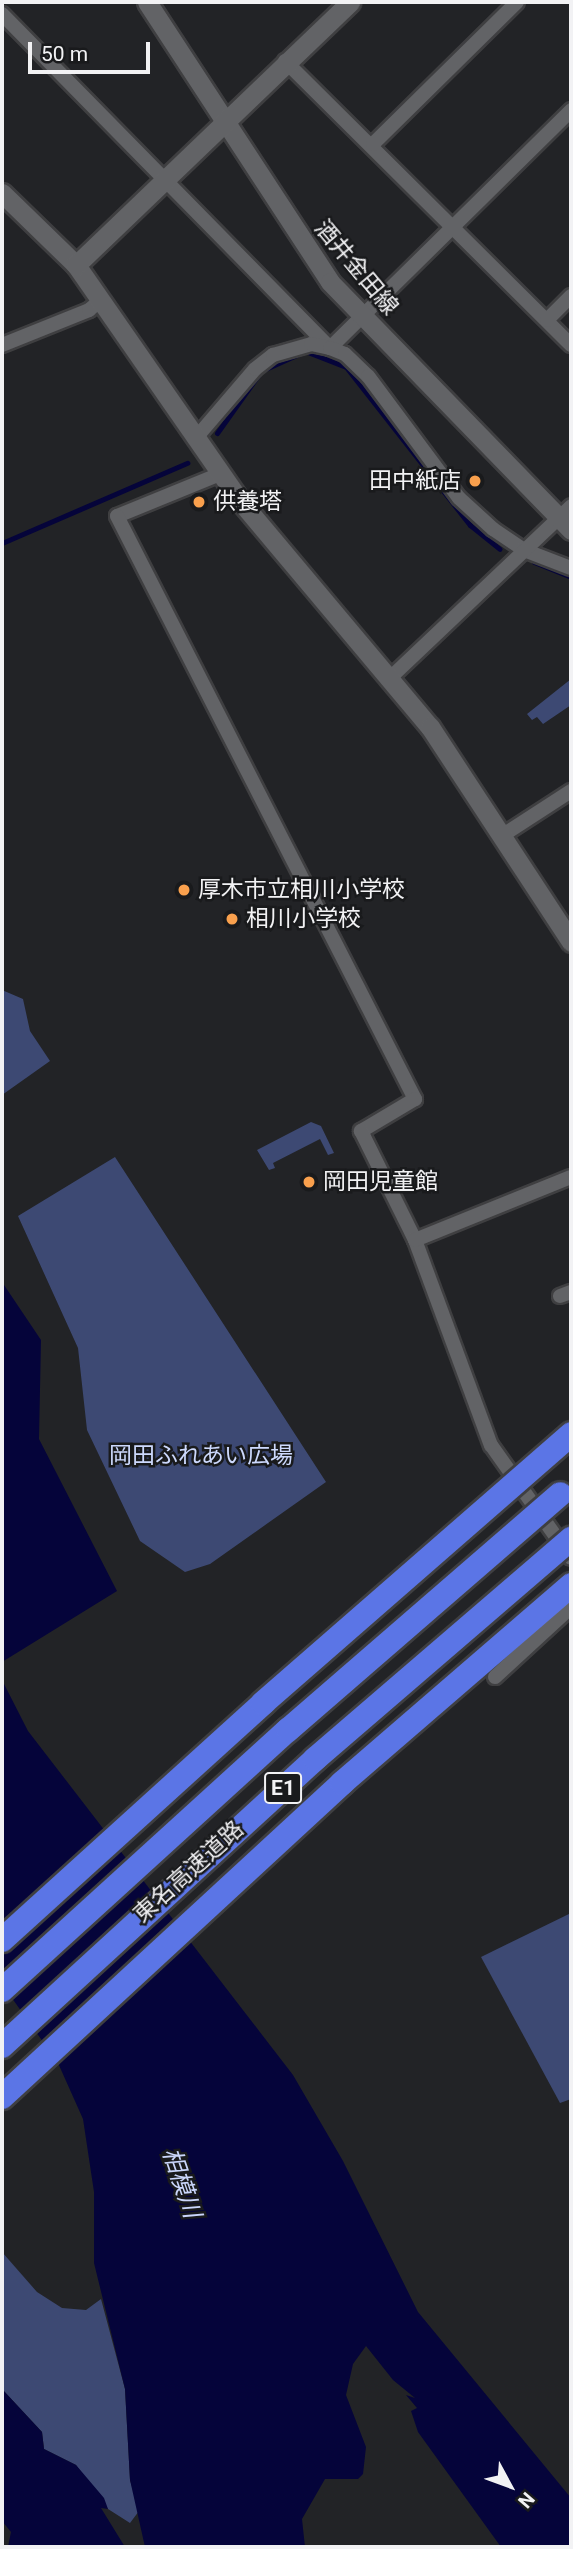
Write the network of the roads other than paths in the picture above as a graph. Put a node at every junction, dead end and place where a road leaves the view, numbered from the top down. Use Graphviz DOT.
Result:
graph roads {
  1 [pos="147,2"];
  2 [pos="350,2"];
  3 [pos="517,2"];
  4 [pos="2,13"];
  5 [pos="285,61"];
  6 [pos="571,110"];
  7 [pos="224,121"];
  8 [pos="373,144"];
  9 [pos="162,178"];
  10 [pos="2,193"];
  11 [pos="452,226"];
  12 [pos="76,265"];
  13 [pos="571,296"];
  14 [pos="101,300"];
  15 [pos="363,318"];
  16 [pos="547,320"];
  17 [pos="2,345"];
  18 [pos="571,345"];
  19 [pos="330,348"];
  20 [pos="197,441"];
  21 [pos="216,467"];
  22 [pos="567,518"];
  23 [pos="524,550"];
  24 [pos="571,568"];
  25 [pos="389,679"];
  26 [pos="571,791"];
  27 [pos="503,835"];
  28 [pos="571,942"];
  29 [pos="571,1177"];
  30 [pos="415,1240"];
  31 [pos="571,1434"];
  32 [pos="571,1485"];
  33 [pos="571,1539"];
  34 [pos="571,1558"];
  35 [pos="571,1585"];
  36 [pos="571,1607"];
  37 [pos="495,1677"];
  38 [pos="2,1940"];
  39 [pos="2,1990"];
  40 [pos="2,2046"];
  41 [pos="2,2097"];
  1 -- 7 [label="street, 酒井金田線"];
  2 -- 5 [label="street"];
  3 -- 8 [label="street"];
  4 -- 9 [label="street"];
  5 -- 7 [label="street"];
  5 -- 8 [label="street"];
  6 -- 11 [label="street"];
  7 -- 9 [label="street"];
  7 -- 15 [label="street, 酒井金田線"];
  8 -- 11 [label="street"];
  9 -- 12 [label="street"];
  9 -- 19 [label="street"];
  10 -- 12 [label="street"];
  11 -- 15 [label="street"];
  11 -- 16 [label="street"];
  12 -- 14 [label="street"];
  13 -- 16 [label="street"];
  14 -- 17 [label="street"];
  14 -- 20 [label="street"];
  15 -- 19 [label="street"];
  15 -- 22 [label="street, 酒井金田線"];
  16 -- 18 [label="street"];
  19 -- 20 [label="street"];
  19 -- 23 [label="street"];
  20 -- 21 [label="street"];
  21 -- 25 [label="street"];
  21 -- 30 [label="street"];
  22 -- 23 [label="street"];
  23 -- 24 [label="street"];
  23 -- 25 [label="street"];
  25 -- 27 [label="street"];
  26 -- 27 [label="street"];
  27 -- 28 [label="street"];
  29 -- 30 [label="street"];
  30 -- 34 [label="street"];
  31 -- 38 [label="highway, bridge"];
  32 -- 39 [label="highway, 東名高速道路 / E1, bridge"];
  33 -- 40 [label="highway, 東名高速道路 / E1, bridge"];
  35 -- 41 [label="highway"];
  36 -- 37 [label="street"];
}
